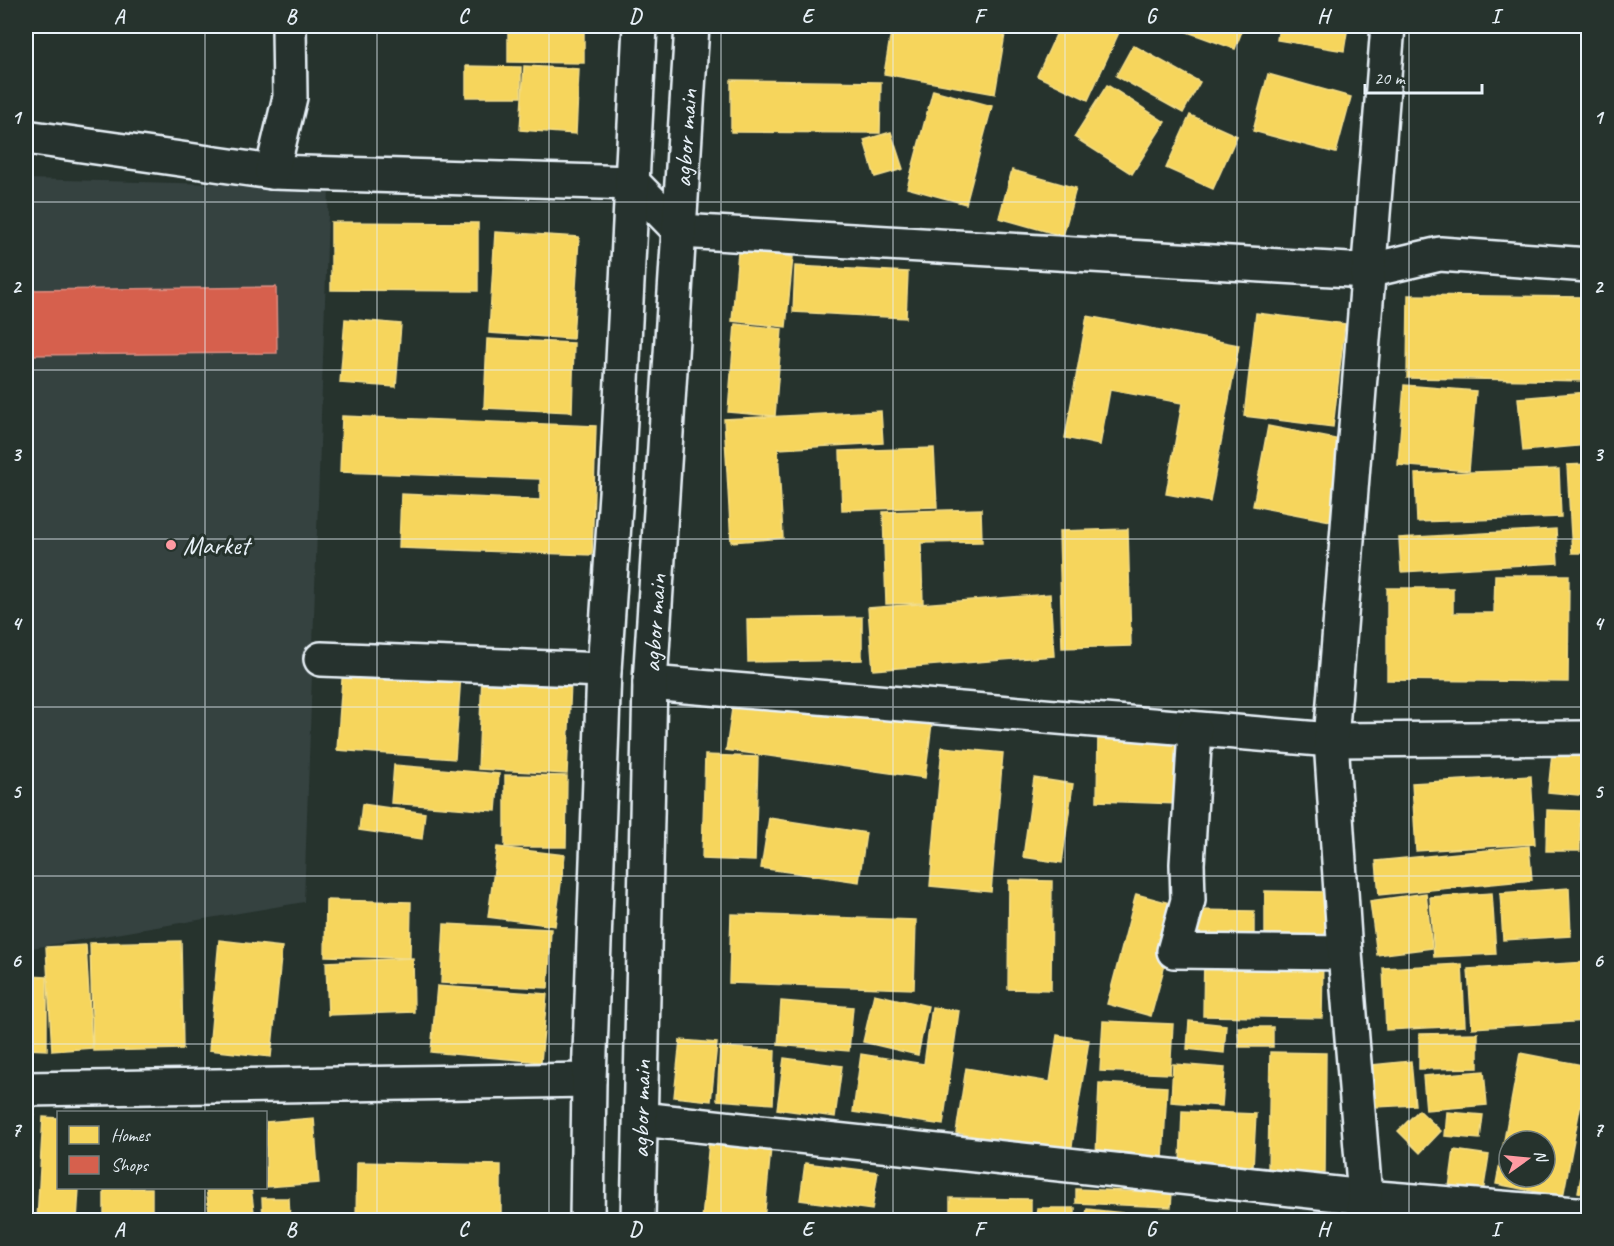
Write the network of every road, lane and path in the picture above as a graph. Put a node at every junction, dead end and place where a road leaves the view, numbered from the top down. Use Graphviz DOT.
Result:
graph roads {
  1 [pos="289,26"];
  2 [pos="640,26"];
  3 [pos="692,26"];
  4 [pos="1388,26"];
  5 [pos="26,137"];
  6 [pos="272,172"];
  7 [pos="633,183"];
  8 [pos="680,231"];
  9 [pos="1588,265"];
  10 [pos="1367,271"];
  11 [pos="321,659"];
  12 [pos="604,670"];
  13 [pos="650,683"];
  14 [pos="1195,730"];
  15 [pos="1588,738"];
  16 [pos="1331,741"];
  17 [pos="1345,953"];
  18 [pos="589,1080"];
  19 [pos="26,1089"];
  20 [pos="641,1119"];
  21 [pos="1364,1209"];
  22 [pos="1588,1215"];
  23 [pos="587,1221"];
  24 [pos="638,1221"];
  1 -- 6 [label="street"];
  2 -- 7 [label="street, agbor main"];
  3 -- 8 [label="street, agbor main"];
  4 -- 10 [label="street"];
  5 -- 6 [label="street"];
  6 -- 7 [label="street"];
  7 -- 8 [label="street"];
  7 -- 12 [label="street, agbor main"];
  8 -- 10 [label="street"];
  8 -- 13 [label="street, agbor main"];
  9 -- 10 [label="street"];
  10 -- 16 [label="street"];
  11 -- 12 [label="street"];
  12 -- 18 [label="street, agbor main"];
  13 -- 14 [label="street"];
  13 -- 20 [label="street, agbor main"];
  14 -- 16 [label="street"];
  14 -- 17 [label="street"];
  15 -- 16 [label="street"];
  16 -- 17 [label="street"];
  17 -- 21 [label="street"];
  18 -- 19 [label="street"];
  18 -- 23 [label="street, agbor main"];
  20 -- 21 [label="street"];
  20 -- 24 [label="street, agbor main"];
  21 -- 22 [label="street"];
}
